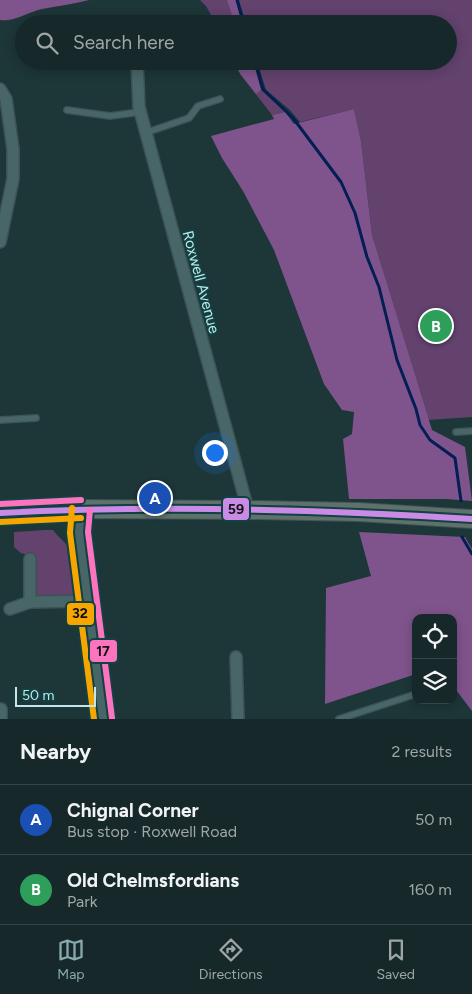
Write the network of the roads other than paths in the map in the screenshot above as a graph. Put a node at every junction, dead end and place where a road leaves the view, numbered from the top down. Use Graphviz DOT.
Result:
graph roads {
  1 [pos="137,70"];
  2 [pos="0,89"];
  3 [pos="220,99"];
  4 [pos="67,110"];
  5 [pos="140,112"];
  6 [pos="146,133"];
  7 [pos="0,242"];
  8 [pos="36,418"];
  9 [pos="0,420"];
  10 [pos="472,431"];
  11 [pos="456,432"];
  12 [pos="81,509"];
  13 [pos="248,510"];
  14 [pos="0,513"];
  15 [pos="472,519"];
  16 [pos="30,559"];
  17 [pos="89,601"];
  18 [pos="30,602"];
  19 [pos="10,609"];
  20 [pos="236,657"];
  21 [pos="412,695"];
  22 [pos="103,719"];
  23 [pos="238,719"];
  24 [pos="339,719"];
  1 -- 5 [label="street, Roxwell Avenue"];
  2 -- 7 [label="street"];
  3 -- 6 [label="lane"];
  4 -- 5 [label="lane"];
  5 -- 6 [label="street, Roxwell Avenue"];
  6 -- 13 [label="street, Roxwell Avenue"];
  8 -- 9 [label="lane"];
  10 -- 11 [label="lane"];
  12 -- 13 [label="main road"];
  12 -- 14 [label="main road"];
  12 -- 17 [label="street"];
  13 -- 15 [label="main road"];
  16 -- 18 [label="street"];
  17 -- 18 [label="street"];
  17 -- 22 [label="street"];
  18 -- 19 [label="street"];
  20 -- 23 [label="street"];
  21 -- 24 [label="lane"];
}
